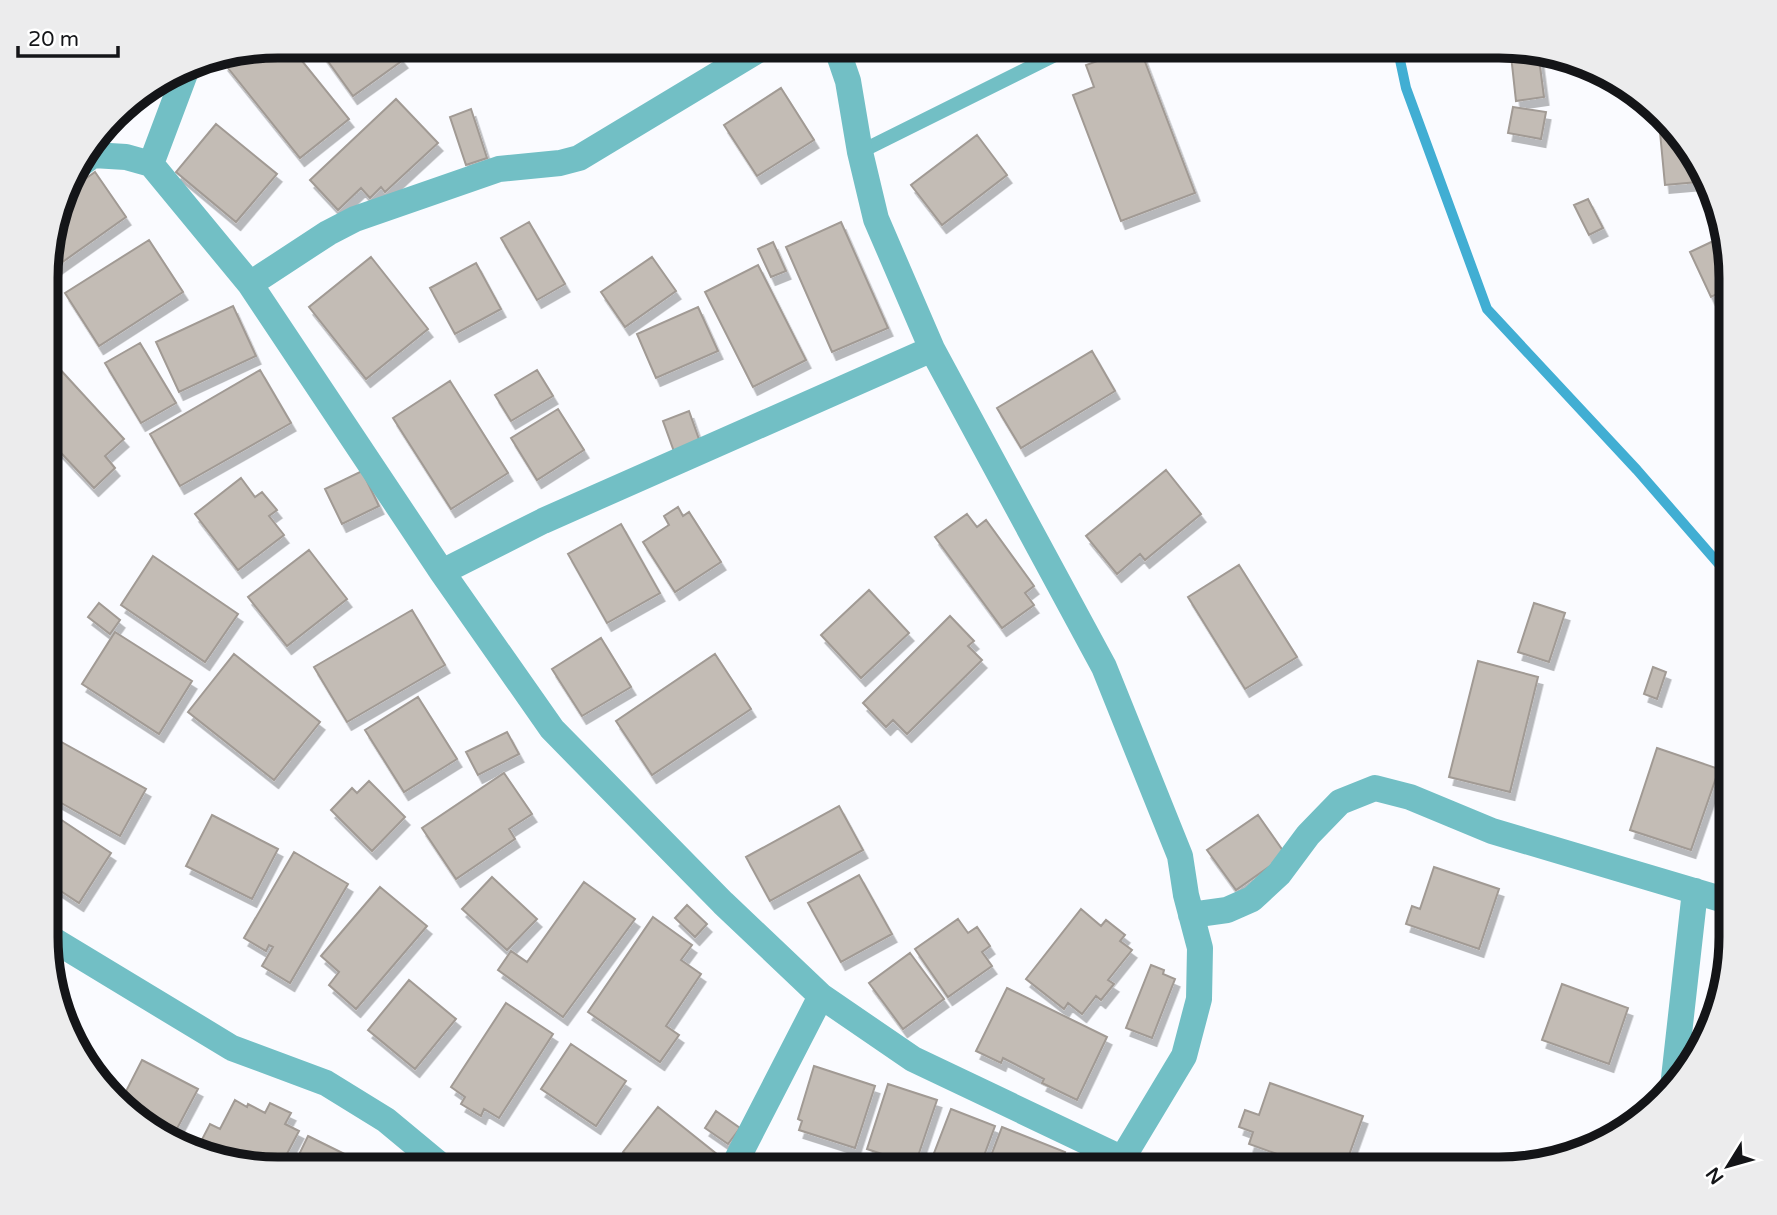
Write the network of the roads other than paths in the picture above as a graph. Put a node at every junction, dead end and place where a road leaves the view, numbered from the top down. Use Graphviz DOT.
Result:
graph roads {
  1 [pos="745,58"];
  2 [pos="840,58"];
  3 [pos="1049,58"];
  4 [pos="183,79"];
  5 [pos="860,152"];
  6 [pos="95,155"];
  7 [pos="151,164"];
  8 [pos="250,284"];
  9 [pos="932,349"];
  10 [pos="442,572"];
  11 [pos="1695,891"];
  12 [pos="1719,898"];
  13 [pos="1191,915"];
  14 [pos="58,943"];
  15 [pos="821,996"];
  16 [pos="1675,1070"];
  17 [pos="430,1157"];
  18 [pos="738,1157"];
  19 [pos="1105,1157"];
  20 [pos="1123,1157"];
  1 -- 8 [label="street"];
  2 -- 5 [label="street"];
  3 -- 5 [label="lane"];
  4 -- 7 [label="street"];
  5 -- 9 [label="street"];
  6 -- 7 [label="street"];
  7 -- 8 [label="street"];
  8 -- 10 [label="street"];
  9 -- 10 [label="street"];
  9 -- 13 [label="street"];
  10 -- 15 [label="street"];
  11 -- 12 [label="street"];
  11 -- 13 [label="street"];
  11 -- 16 [label="street"];
  13 -- 20 [label="street"];
  14 -- 17 [label="street"];
  15 -- 18 [label="street"];
  15 -- 19 [label="street"];
}
